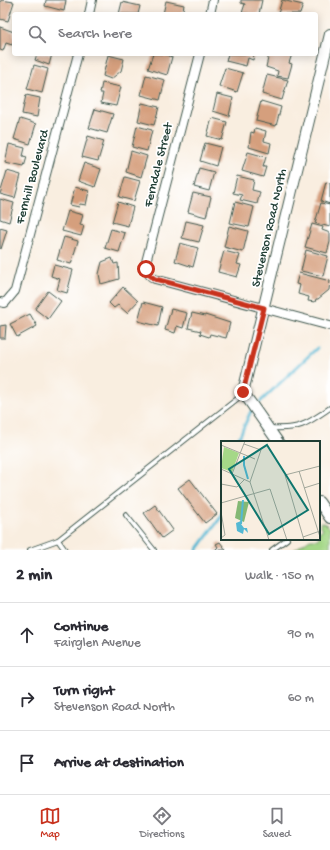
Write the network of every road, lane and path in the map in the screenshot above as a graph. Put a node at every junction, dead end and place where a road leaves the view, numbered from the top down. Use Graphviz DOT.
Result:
graph roads {
  1 [pos="92,0"];
  2 [pos="213,0"];
  3 [pos="89,12"];
  4 [pos="210,12"];
  5 [pos="330,34"];
  6 [pos="77,56"];
  7 [pos="199,56"];
  8 [pos="3,302"];
  9 [pos="264,308"];
  10 [pos="330,326"];
  11 [pos="243,392"];
  12 [pos="330,408"];
  13 [pos="268,428"];
  14 [pos="277,441"];
  15 [pos="320,504"];
  16 [pos="326,514"];
  17 [pos="126,515"];
  18 [pos="58,540"];
  19 [pos="286,540"];
  20 [pos="30,550"];
  21 [pos="65,550"];
  22 [pos="154,550"];
  23 [pos="272,550"];
  1 -- 3 [label="street"];
  2 -- 4 [label="street"];
  5 -- 9 [label="street, Stevenson Road North"];
  6 -- 8 [label="street, Fernhill Boulevard"];
  7 -- 9 [label="street, Ferndale Street"];
  9 -- 10 [label="street"];
  9 -- 11 [label="street, Stevenson Road North"];
  11 -- 13 [label="street"];
  11 -- 18 [label="lane"];
  12 -- 13 [label="lane"];
  13 -- 14 [label="street"];
  15 -- 16 [label="street"];
  17 -- 22 [label="lane"];
  18 -- 20 [label="lane"];
  18 -- 21 [label="lane"];
  19 -- 23 [label="lane"];
}
